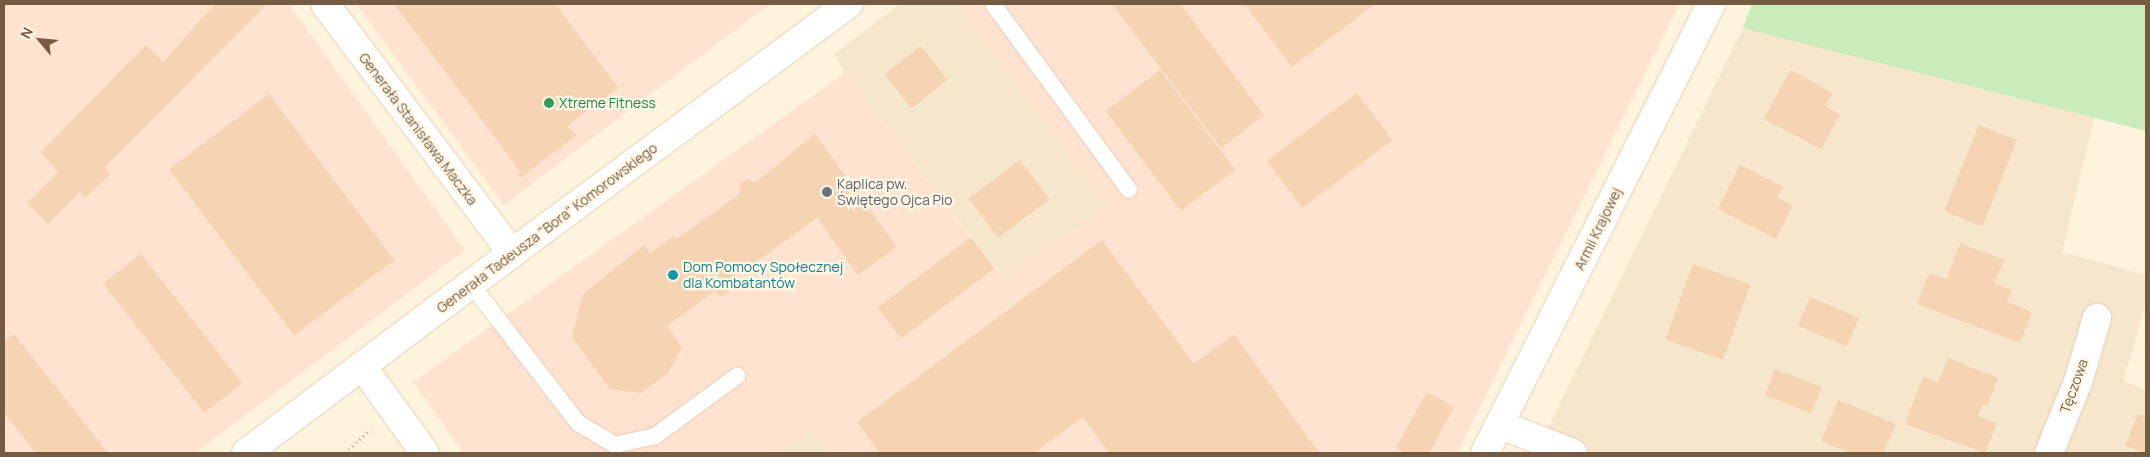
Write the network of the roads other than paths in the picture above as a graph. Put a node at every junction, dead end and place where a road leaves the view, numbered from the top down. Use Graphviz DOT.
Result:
graph roads {
  1 [pos="325,4"];
  2 [pos="849,4"];
  3 [pos="993,4"];
  4 [pos="1710,4"];
  5 [pos="1129,190"];
  6 [pos="512,253"];
  7 [pos="471,284"];
  8 [pos="2096,318"];
  9 [pos="362,366"];
  10 [pos="737,376"];
  11 [pos="1501,425"];
  12 [pos="246,453"];
  13 [pos="425,453"];
  14 [pos="1485,453"];
  15 [pos="1573,453"];
  16 [pos="2049,453"];
  1 -- 6 [label="street, Generała Stanisława Maczka"];
  2 -- 6 [label="street, Generała Tadeusza \"Bora\" Komorowskiego"];
  3 -- 5 [label="lane"];
  4 -- 11 [label="street, Armii Krajowej"];
  6 -- 7 [label="street, Generała Tadeusza \"Bora\" Komorowskiego"];
  7 -- 9 [label="street, Generała Tadeusza \"Bora\" Komorowskiego"];
  7 -- 10 [label="lane"];
  8 -- 16 [label="street, Tęczowa"];
  9 -- 12 [label="street, Generała Tadeusza \"Bora\" Komorowskiego"];
  9 -- 13 [label="street"];
  11 -- 14 [label="street, Armii Krajowej"];
  11 -- 15 [label="street"];
}
